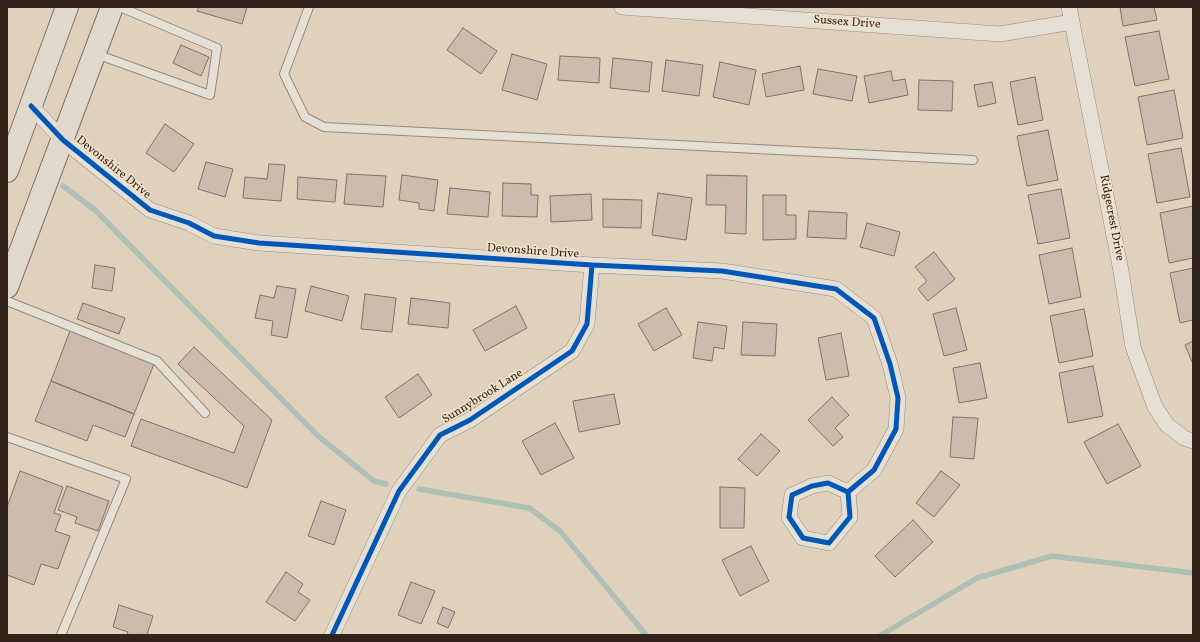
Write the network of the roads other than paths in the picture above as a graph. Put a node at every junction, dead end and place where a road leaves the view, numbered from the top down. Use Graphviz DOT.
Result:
graph roads {
  1 [pos="67,7"];
  2 [pos="112,7"];
  3 [pos="120,7"];
  4 [pos="309,7"];
  5 [pos="622,7"];
  6 [pos="1069,7"];
  7 [pos="818,14"];
  8 [pos="1072,22"];
  9 [pos="95,54"];
  10 [pos="31,106"];
  11 [pos="62,140"];
  12 [pos="973,160"];
  13 [pos="7,171"];
  14 [pos="592,265"];
  15 [pos="7,287"];
  16 [pos="7,301"];
  17 [pos="205,413"];
  18 [pos="7,437"];
  19 [pos="1193,441"];
  20 [pos="848,492"];
  21 [pos="61,635"];
  22 [pos="332,635"];
  1 -- 10 [label="main road"];
  2 -- 9 [label="main road"];
  3 -- 9 [label="lane"];
  4 -- 12 [label="lane"];
  5 -- 7 [label="street, Sussex Drive"];
  6 -- 8 [label="street, Ridgecrest Drive"];
  7 -- 8 [label="street, Sussex Drive"];
  8 -- 19 [label="street, Ridgecrest Drive"];
  9 -- 11 [label="main road"];
  10 -- 11 [label="street, Devonshire Drive"];
  10 -- 13 [label="main road"];
  11 -- 14 [label="street, Devonshire Drive"];
  11 -- 15 [label="main road"];
  14 -- 20 [label="street, Devonshire Drive"];
  14 -- 22 [label="street, Sunnybrook Lane"];
  16 -- 17 [label="lane"];
  18 -- 21 [label="lane"];
  20 -- 20 [label="street"];
}
